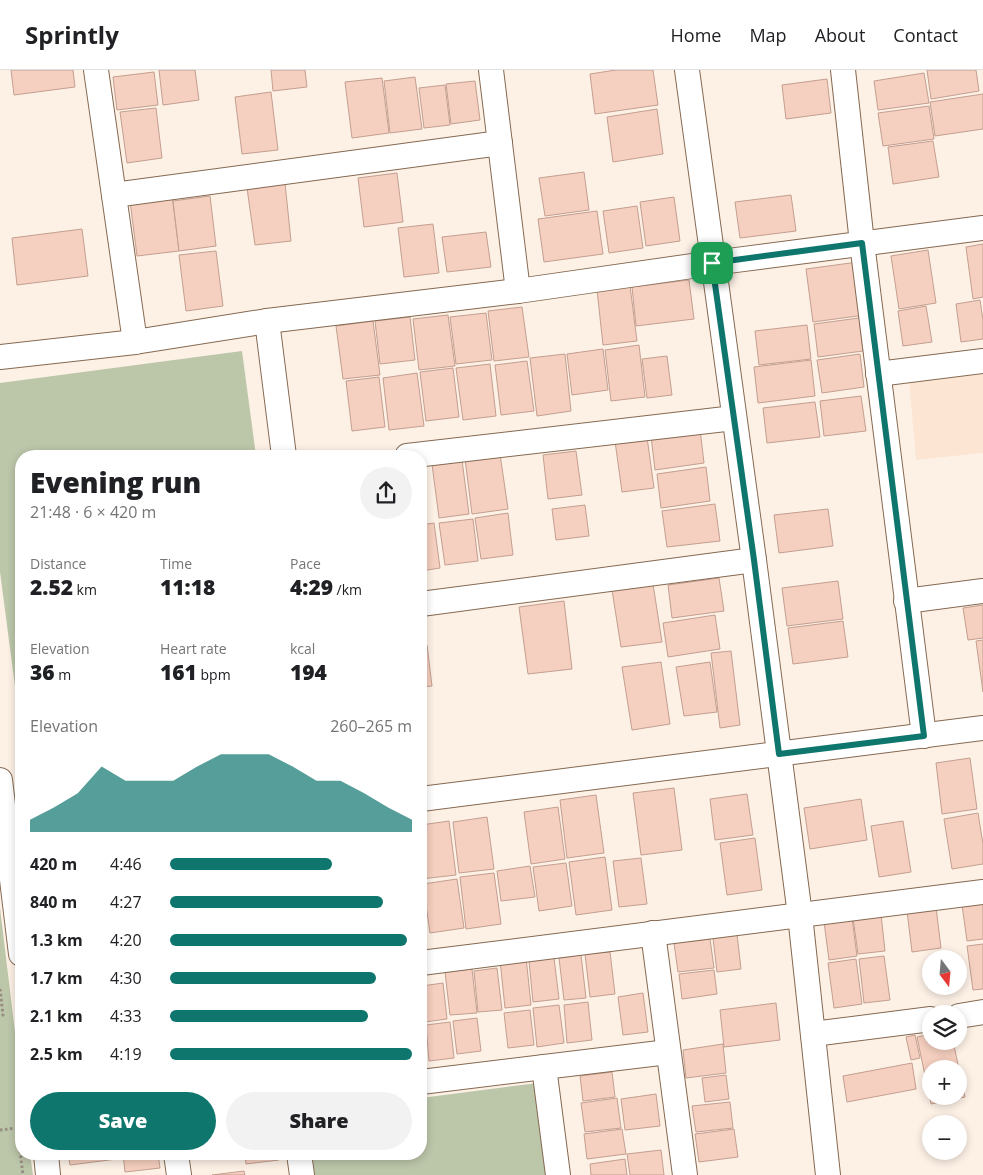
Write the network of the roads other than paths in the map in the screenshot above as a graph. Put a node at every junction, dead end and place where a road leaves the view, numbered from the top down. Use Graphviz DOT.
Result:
graph roads {
  1 [pos="96,70"];
  2 [pos="491,70"];
  3 [pos="687,70"];
  4 [pos="843,70"];
  5 [pos="500,143"];
  6 [pos="114,195"];
  7 [pos="983,228"];
  8 [pos="862,243"];
  9 [pos="712,263"];
  10 [pos="518,290"];
  11 [pos="267,321"];
  12 [pos="135,342"];
  13 [pos="0,357"];
  14 [pos="983,361"];
  15 [pos="878,374"];
  16 [pos="734,418"];
  17 [pos="283,450"];
  18 [pos="427,454"];
  19 [pos="754,560"];
  20 [pos="983,591"];
  21 [pos="906,601"];
  22 [pos="427,603"];
  23 [pos="983,728"];
  24 [pos="924,736"];
  25 [pos="779,754"];
  26 [pos="0,780"];
  27 [pos="427,798"];
  28 [pos="10,850"];
  29 [pos="983,892"];
  30 [pos="15,897"];
  31 [pos="800,914"];
  32 [pos="653,933"];
  33 [pos="427,962"];
  34 [pos="983,1012"];
  35 [pos="967,1015"];
  36 [pos="922,1020"];
  37 [pos="812,1034"];
  38 [pos="668,1052"];
  39 [pos="544,1067"];
  40 [pos="427,1081"];
  41 [pos="47,1160"];
  42 [pos="177,1160"];
  43 [pos="300,1160"];
  44 [pos="48,1175"];
  45 [pos="179,1175"];
  46 [pos="302,1175"];
  47 [pos="558,1175"];
  48 [pos="685,1175"];
  49 [pos="828,1175"];
  1 -- 6 [label="street"];
  2 -- 5 [label="street"];
  3 -- 9 [label="street"];
  4 -- 8 [label="street"];
  5 -- 6 [label="street"];
  5 -- 10 [label="street"];
  6 -- 12 [label="street"];
  7 -- 8 [label="street"];
  8 -- 9 [label="street"];
  8 -- 15 [label="street"];
  9 -- 10 [label="street"];
  9 -- 16 [label="street"];
  10 -- 11 [label="street"];
  11 -- 12 [label="street"];
  11 -- 17 [label="street"];
  12 -- 13 [label="street"];
  14 -- 15 [label="street"];
  15 -- 21 [label="street"];
  16 -- 18 [label="street"];
  16 -- 19 [label="street"];
  19 -- 22 [label="street"];
  19 -- 25 [label="street"];
  20 -- 21 [label="street"];
  21 -- 24 [label="street"];
  23 -- 24 [label="street"];
  24 -- 25 [label="street"];
  25 -- 27 [label="street"];
  25 -- 31 [label="street"];
  26 -- 28 [label="street"];
  28 -- 30 [label="street"];
  29 -- 31 [label="street"];
  31 -- 32 [label="street"];
  31 -- 37 [label="street"];
  32 -- 33 [label="street"];
  32 -- 38 [label="street"];
  34 -- 35 [label="street"];
  36 -- 37 [label="street"];
  37 -- 49 [label="street"];
  38 -- 39 [label="street"];
  38 -- 48 [label="street"];
  39 -- 40 [label="street"];
  39 -- 47 [label="street"];
  41 -- 44 [label="street"];
  42 -- 45 [label="street"];
  43 -- 46 [label="street"];
}
